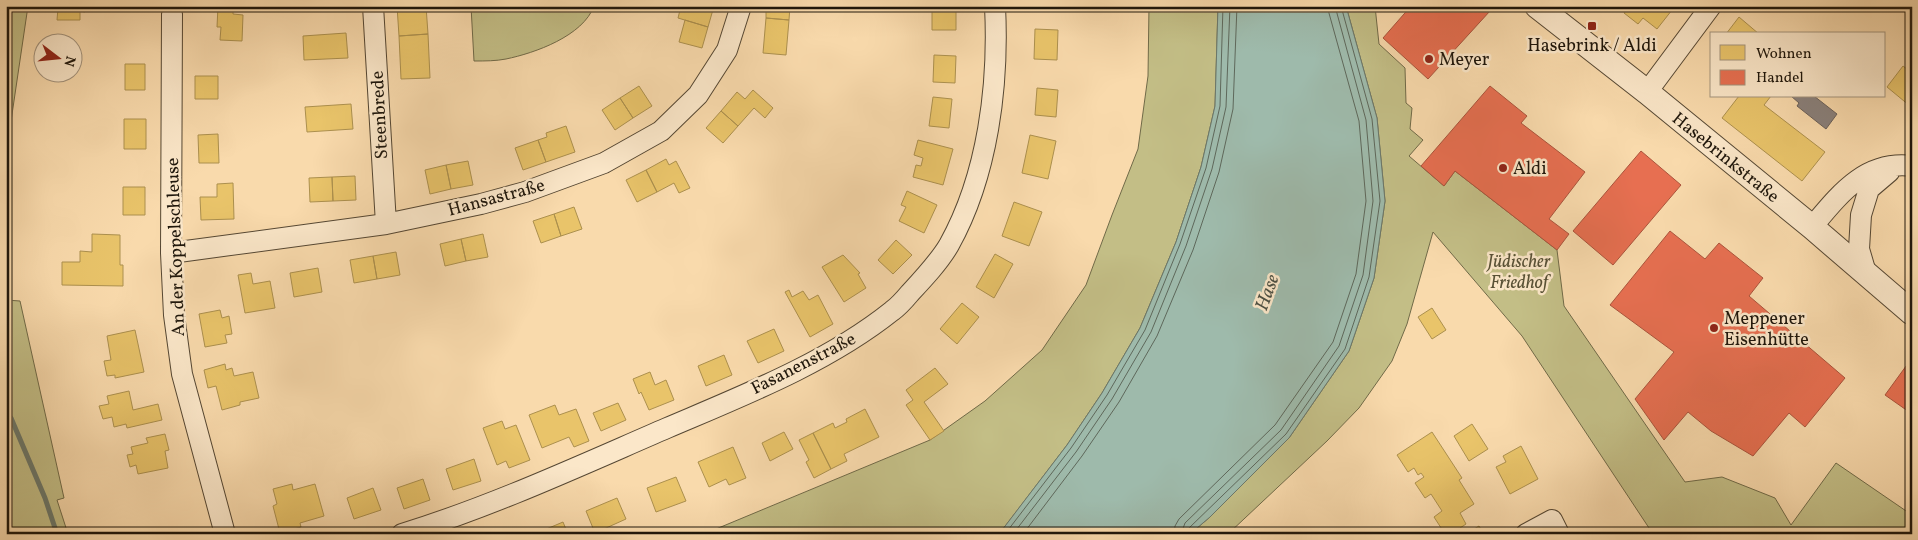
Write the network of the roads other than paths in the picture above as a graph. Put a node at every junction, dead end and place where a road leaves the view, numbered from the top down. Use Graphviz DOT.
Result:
graph roads {
  1 [pos="372,6"];
  2 [pos="741,6"];
  3 [pos="995,6"];
  4 [pos="1537,6"];
  5 [pos="1711,6"];
  6 [pos="172,14"];
  7 [pos="1646,92"];
  8 [pos="1904,166"];
  9 [pos="386,224"];
  10 [pos="1812,227"];
  11 [pos="171,253"];
  12 [pos="1866,273"];
  13 [pos="1912,313"];
  14 [pos="225,534"];
  15 [pos="402,534"];
  16 [pos="1526,534"];
  17 [pos="1559,534"];
  1 -- 9 [label="street, Steenbrede"];
  2 -- 9 [label="street, Hansastraße"];
  3 -- 15 [label="street, Fasanenstraße"];
  4 -- 7 [label="street, Hasebrinkstraße"];
  5 -- 7 [label="street"];
  6 -- 11 [label="street, An der Koppelschleuse"];
  7 -- 10 [label="street, Hasebrinkstraße"];
  8 -- 10 [label="street"];
  8 -- 12 [label="street"];
  9 -- 11 [label="street, Hansastraße"];
  10 -- 12 [label="street, Hasebrinkstraße"];
  11 -- 14 [label="street, An der Koppelschleuse"];
  12 -- 13 [label="street, Hasebrinkstraße"];
  16 -- 17 [label="street"];
}
